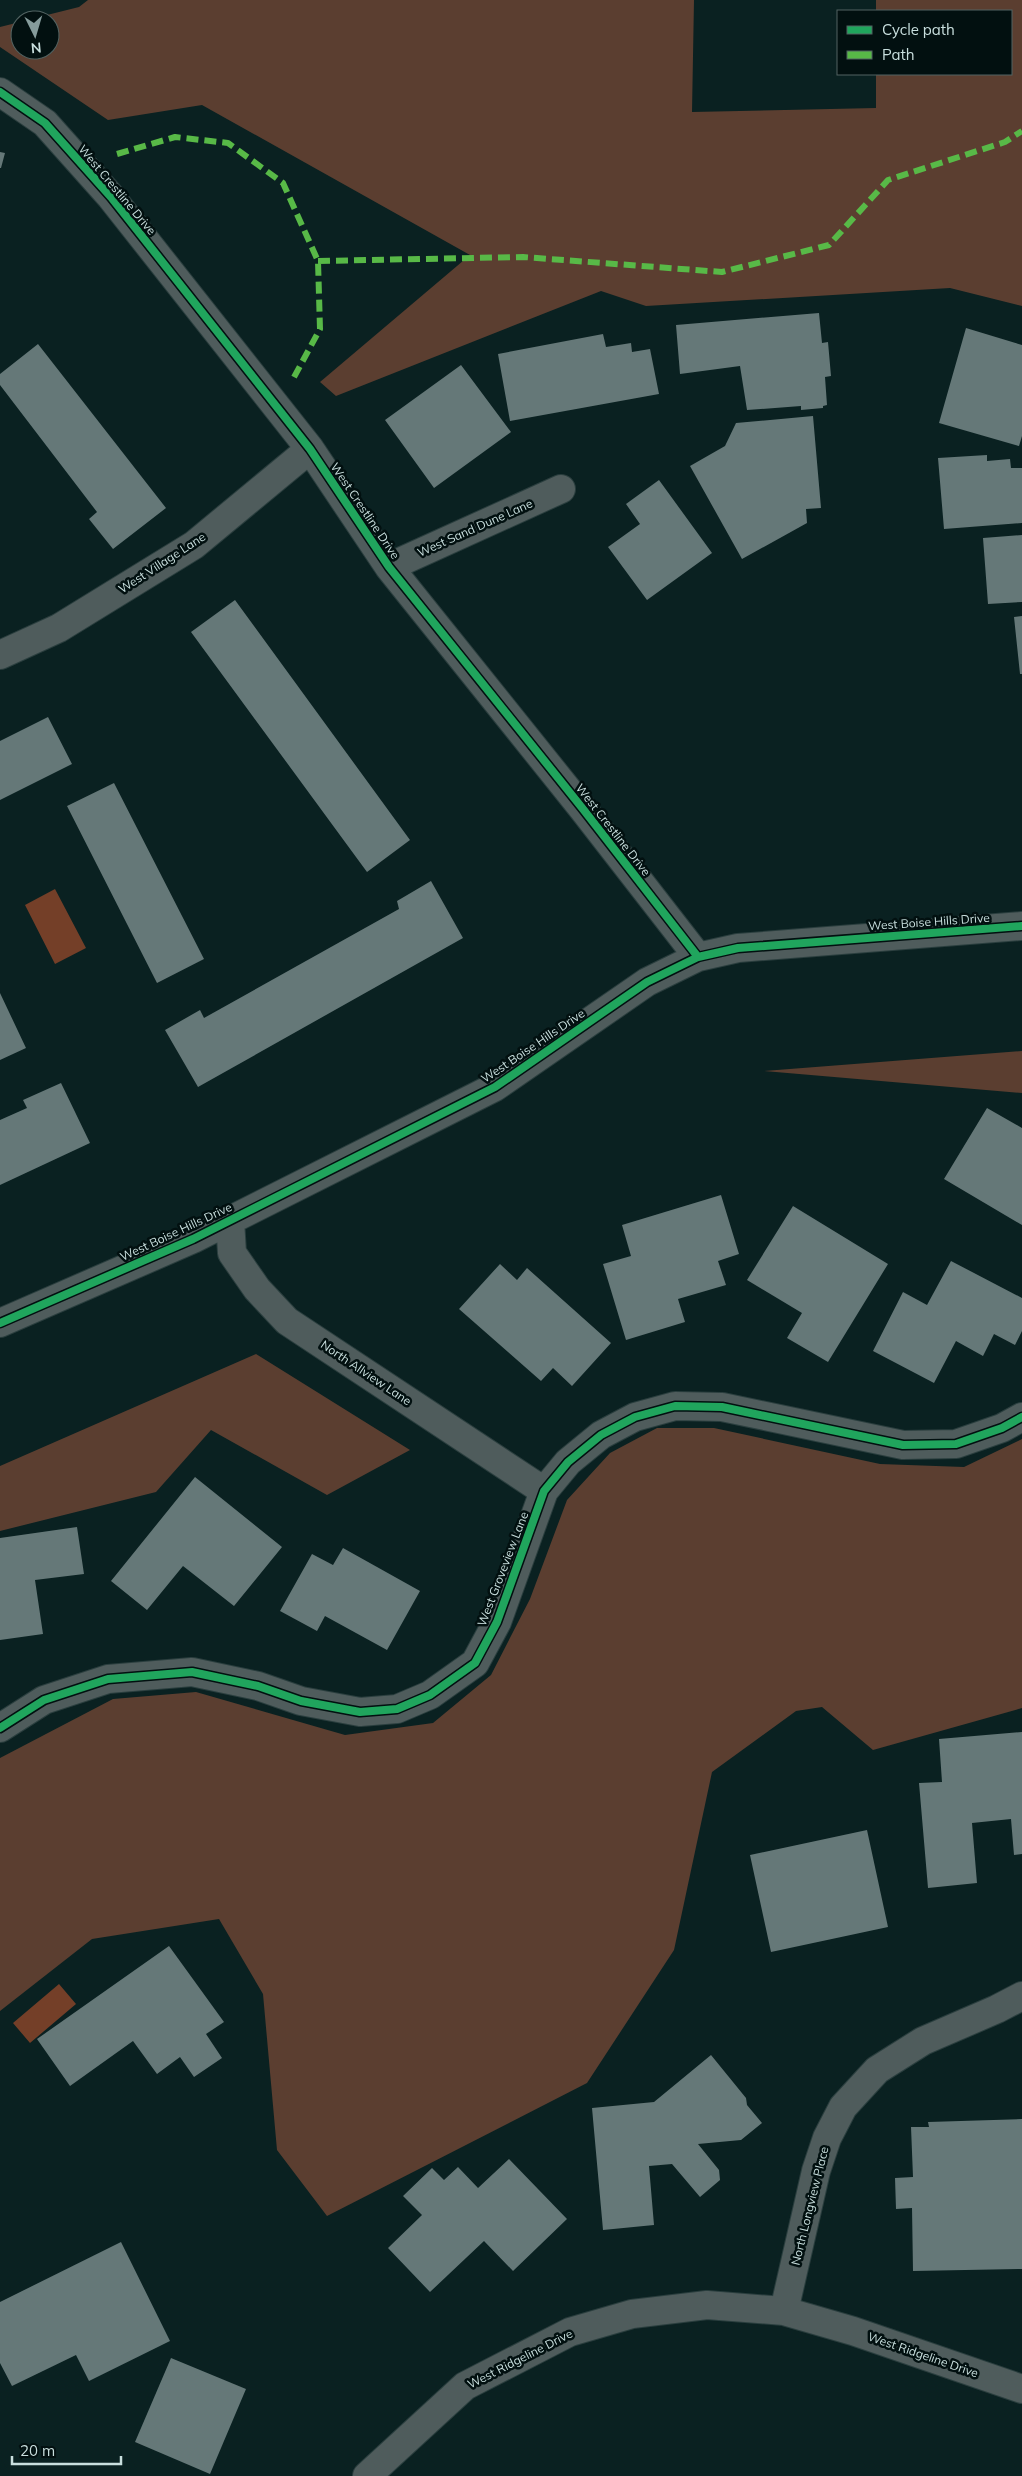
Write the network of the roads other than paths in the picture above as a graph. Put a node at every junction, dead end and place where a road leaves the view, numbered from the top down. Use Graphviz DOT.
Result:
graph roads {
  1 [pos="0,92"];
  2 [pos="310,449"];
  3 [pos="561,490"];
  4 [pos="389,567"];
  5 [pos="0,655"];
  6 [pos="1022,926"];
  7 [pos="698,957"];
  8 [pos="230,1220"];
  9 [pos="0,1323"];
  10 [pos="1022,1417"];
  11 [pos="544,1491"];
  12 [pos="0,1728"];
  13 [pos="1022,1996"];
  14 [pos="784,2311"];
  15 [pos="1022,2388"];
  16 [pos="366,2476"];
  1 -- 2 [label="street, West Crestline Drive"];
  2 -- 4 [label="street, West Crestline Drive"];
  2 -- 5 [label="street, West Village Lane"];
  3 -- 4 [label="street, West Sand Dune Lane"];
  4 -- 7 [label="street, West Crestline Drive"];
  6 -- 7 [label="street, West Boise Hills Drive"];
  7 -- 8 [label="street, West Boise Hills Drive"];
  8 -- 9 [label="street, West Boise Hills Drive"];
  8 -- 11 [label="street, North Allview Lane"];
  10 -- 11 [label="street, West Groveview Lane"];
  11 -- 12 [label="street, West Groveview Lane"];
  13 -- 14 [label="street, North Longview Place"];
  14 -- 15 [label="street, West Ridgeline Drive"];
  14 -- 16 [label="street, West Ridgeline Drive"];
}
